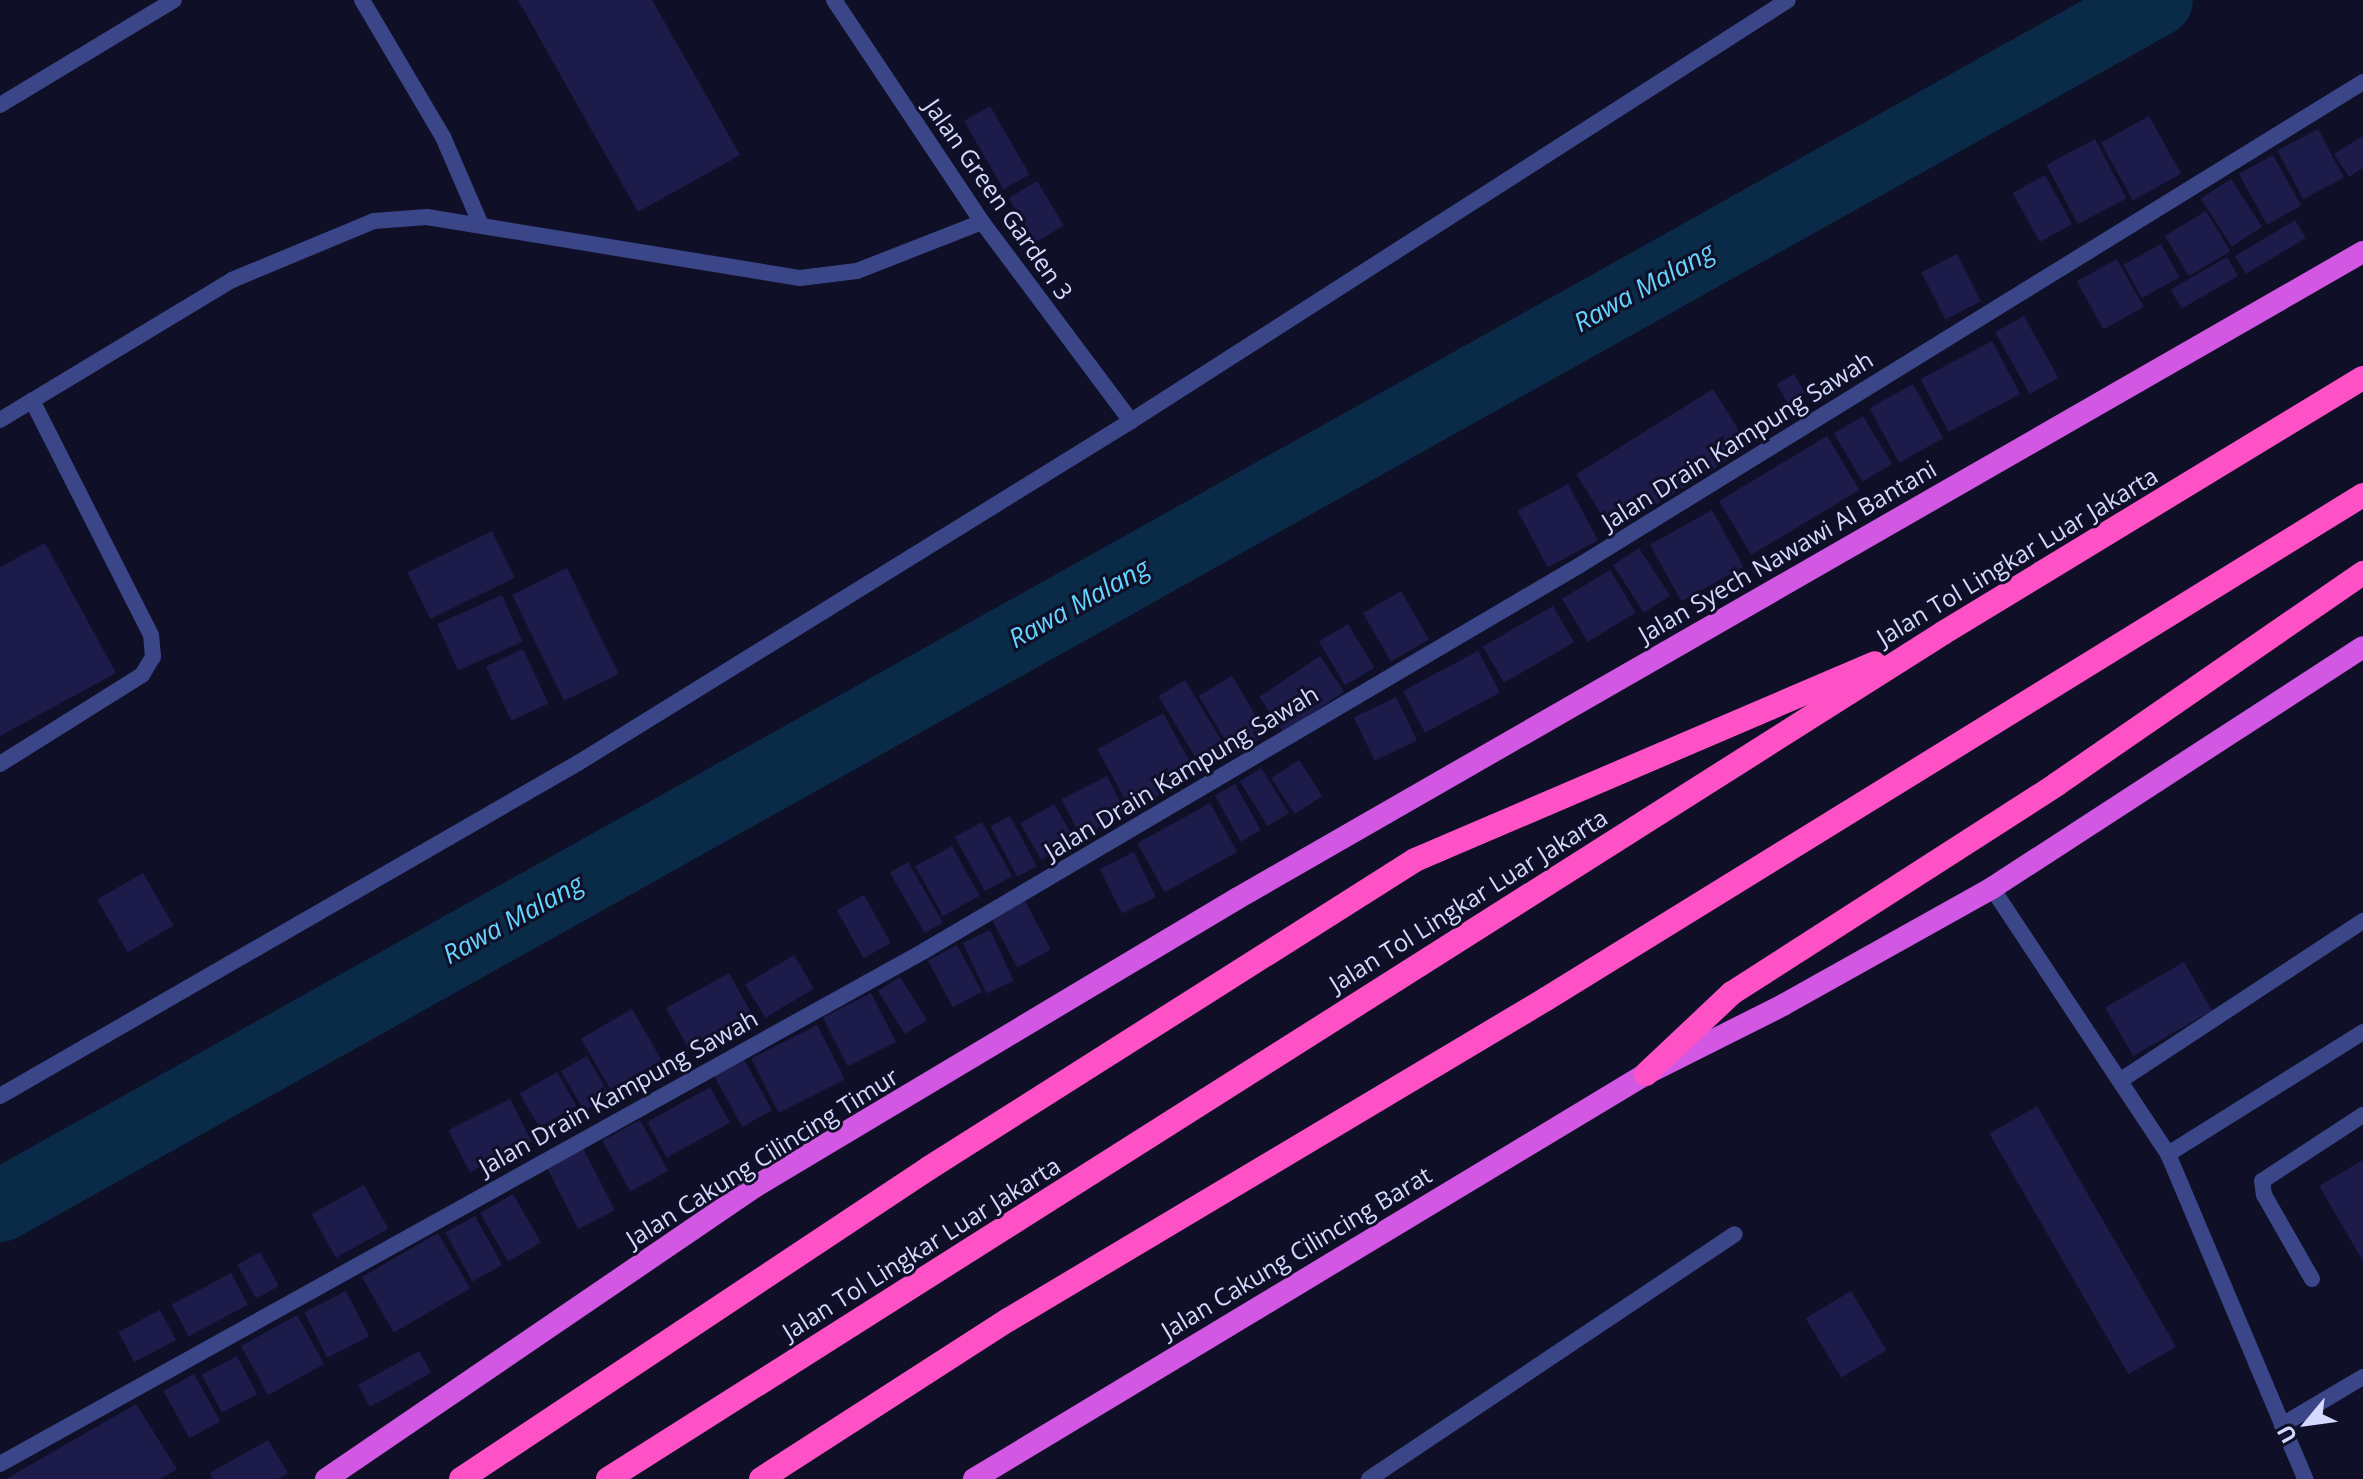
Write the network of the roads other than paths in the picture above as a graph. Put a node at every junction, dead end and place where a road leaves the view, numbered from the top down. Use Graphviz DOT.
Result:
graph roads {
  1 [pos="174,0"];
  2 [pos="362,0"];
  3 [pos="834,0"];
  4 [pos="1788,0"];
  5 [pos="2363,82"];
  6 [pos="0,105"];
  7 [pos="982,222"];
  8 [pos="481,225"];
  9 [pos="2363,252"];
  10 [pos="2363,378"];
  11 [pos="32,400"];
  12 [pos="0,420"];
  13 [pos="1131,421"];
  14 [pos="2363,495"];
  15 [pos="2363,573"];
  16 [pos="1943,633"];
  17 [pos="2363,647"];
  18 [pos="0,764"];
  19 [pos="1992,888"];
  20 [pos="1238,898"];
  21 [pos="2363,921"];
  22 [pos="2363,1032"];
  23 [pos="1646,1074"];
  24 [pos="2121,1080"];
  25 [pos="0,1096"];
  26 [pos="2363,1115"];
  27 [pos="2168,1154"];
  28 [pos="1735,1234"];
  29 [pos="2312,1279"];
  30 [pos="2363,1377"];
  31 [pos="2282,1425"];
  32 [pos="0,1464"];
  33 [pos="326,1479"];
  34 [pos="461,1479"];
  35 [pos="608,1479"];
  36 [pos="761,1479"];
  37 [pos="974,1479"];
  38 [pos="1369,1479"];
  39 [pos="2305,1479"];
  1 -- 6 [label="street"];
  2 -- 8 [label="street"];
  3 -- 7 [label="street, Jalan Green Garden 3"];
  4 -- 13 [label="street"];
  5 -- 32 [label="street, Jalan Drain Kampung Sawah"];
  7 -- 8 [label="street"];
  7 -- 13 [label="street, Jalan Green Garden 3"];
  8 -- 11 [label="street"];
  9 -- 20 [label="highway, Jalan Syech Nawawi Al Bantani"];
  10 -- 16 [label="highway, Jalan Tol Lingkar Luar Jakarta"];
  11 -- 12 [label="street"];
  11 -- 18 [label="street"];
  13 -- 25 [label="street"];
  14 -- 36 [label="highway"];
  15 -- 23 [label="highway"];
  16 -- 34 [label="highway"];
  16 -- 35 [label="highway, Jalan Tol Lingkar Luar Jakarta"];
  17 -- 19 [label="highway"];
  19 -- 23 [label="highway"];
  19 -- 24 [label="street"];
  20 -- 33 [label="highway, Jalan Cakung Cilincing Timur"];
  21 -- 24 [label="street"];
  22 -- 27 [label="street"];
  23 -- 37 [label="highway, Jalan Cakung Cilincing Barat"];
  24 -- 27 [label="street"];
  26 -- 29 [label="street"];
  27 -- 31 [label="street"];
  28 -- 38 [label="street"];
  30 -- 31 [label="street"];
  31 -- 39 [label="street"];
}
